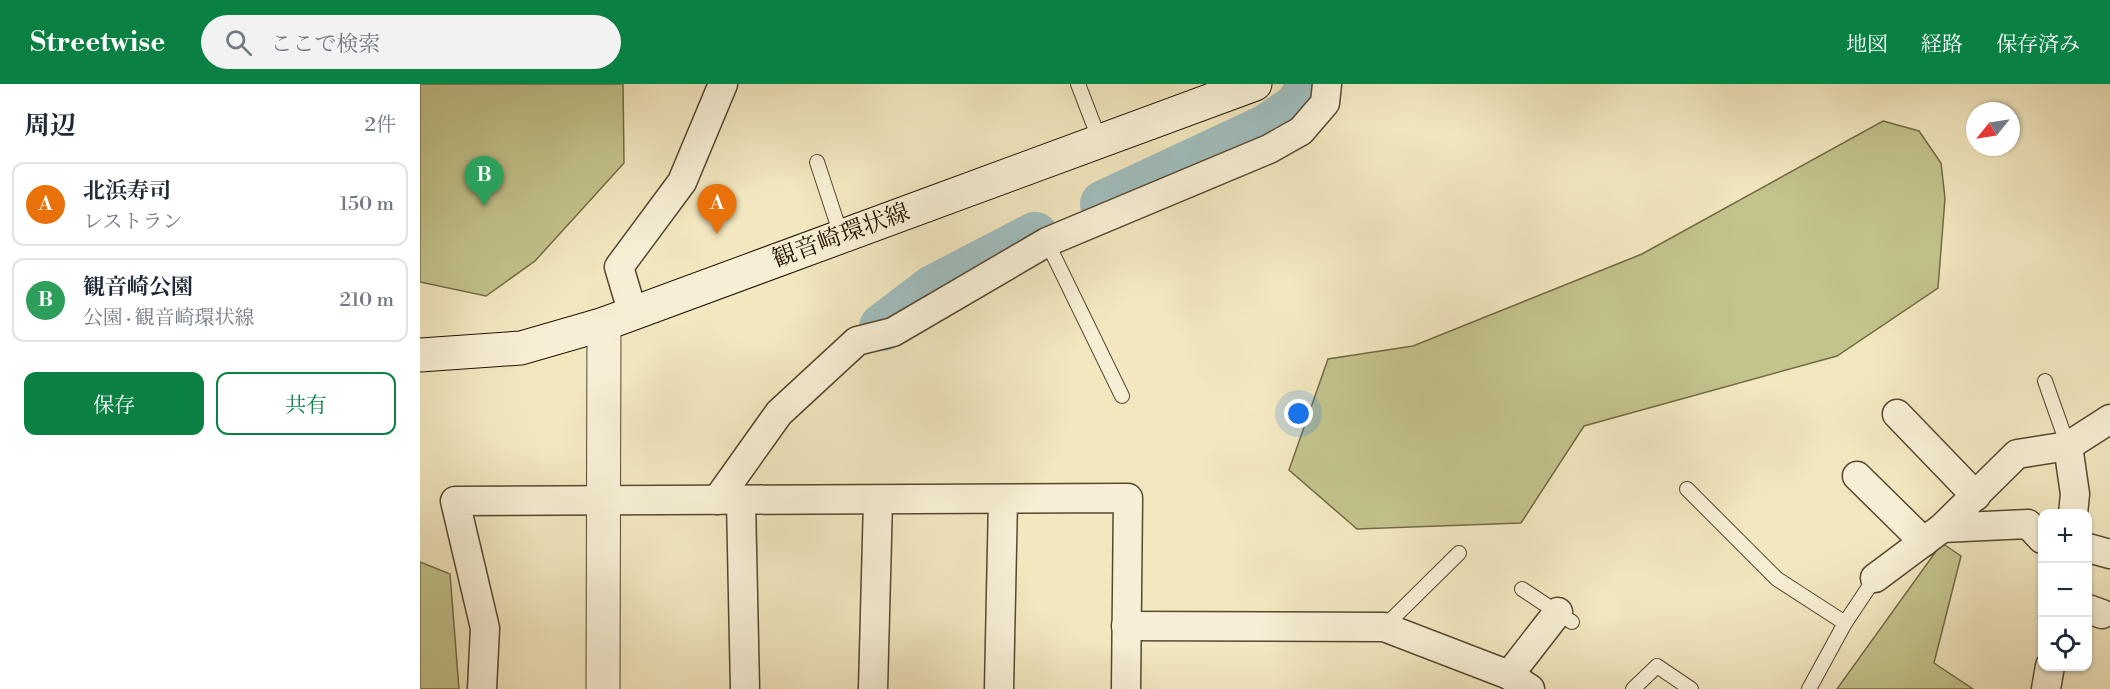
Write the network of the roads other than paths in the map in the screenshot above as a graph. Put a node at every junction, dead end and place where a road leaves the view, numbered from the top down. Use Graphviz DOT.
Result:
graph roads {
  1 [pos="723,84"];
  2 [pos="1078,84"];
  3 [pos="1255,84"];
  4 [pos="1327,84"];
  5 [pos="1100,141"];
  6 [pos="817,162"];
  7 [pos="842,235"];
  8 [pos="1047,242"];
  9 [pos="618,319"];
  10 [pos="420,355"];
  11 [pos="2045,381"];
  12 [pos="1122,396"];
  13 [pos="1897,414"];
  14 [pos="2110,419"];
  15 [pos="2068,446"];
  16 [pos="1857,476"];
  17 [pos="1687,489"];
  18 [pos="1976,496"];
  19 [pos="1003,499"];
  20 [pos="604,501"];
  21 [pos="729,501"];
  22 [pos="878,501"];
  23 [pos="2073,509"];
  24 [pos="2038,534"];
  25 [pos="1933,535"];
  26 [pos="2092,549"];
  27 [pos="1459,553"];
  28 [pos="2110,554"];
  29 [pos="1875,578"];
  30 [pos="1522,589"];
  31 [pos="1565,617"];
  32 [pos="1845,623"];
  33 [pos="1126,626"];
  34 [pos="1384,627"];
  35 [pos="2049,671"];
  36 [pos="1520,684"];
  37 [pos="482,689"];
  38 [pos="603,689"];
  39 [pos="745,689"];
  40 [pos="873,689"];
  41 [pos="999,689"];
  42 [pos="1126,689"];
  43 [pos="1633,689"];
  44 [pos="1691,689"];
  45 [pos="1809,689"];
  46 [pos="2046,689"];
  1 -- 9 [label="street"];
  2 -- 5 [label="lane"];
  3 -- 5 [label="main road, 観音崎環状線"];
  4 -- 8 [label="street"];
  5 -- 7 [label="main road, 観音崎環状線"];
  6 -- 7 [label="lane"];
  7 -- 9 [label="main road, 観音崎環状線"];
  8 -- 12 [label="lane"];
  8 -- 21 [label="street"];
  9 -- 10 [label="main road, 観音崎環状線"];
  9 -- 20 [label="main road"];
  11 -- 15 [label="lane"];
  13 -- 18 [label="street"];
  14 -- 15 [label="street"];
  15 -- 18 [label="street"];
  15 -- 23 [label="street"];
  16 -- 25 [label="street"];
  17 -- 32 [label="lane"];
  18 -- 25 [label="street"];
  19 -- 22 [label="street"];
  19 -- 33 [label="street"];
  19 -- 41 [label="street"];
  20 -- 21 [label="street"];
  20 -- 37 [label="street"];
  20 -- 38 [label="main road"];
  21 -- 22 [label="street"];
  21 -- 39 [label="street"];
  22 -- 40 [label="street"];
  24 -- 25 [label="street"];
  25 -- 29 [label="street"];
  26 -- 28 [label="street"];
  27 -- 34 [label="lane"];
  29 -- 32 [label="lane"];
  30 -- 31 [label="lane"];
  31 -- 36 [label="street"];
  32 -- 45 [label="lane"];
  33 -- 34 [label="street"];
  33 -- 42 [label="street"];
  34 -- 36 [label="street"];
  35 -- 46 [label="street"];
  43 -- 44 [label="lane"];
}
